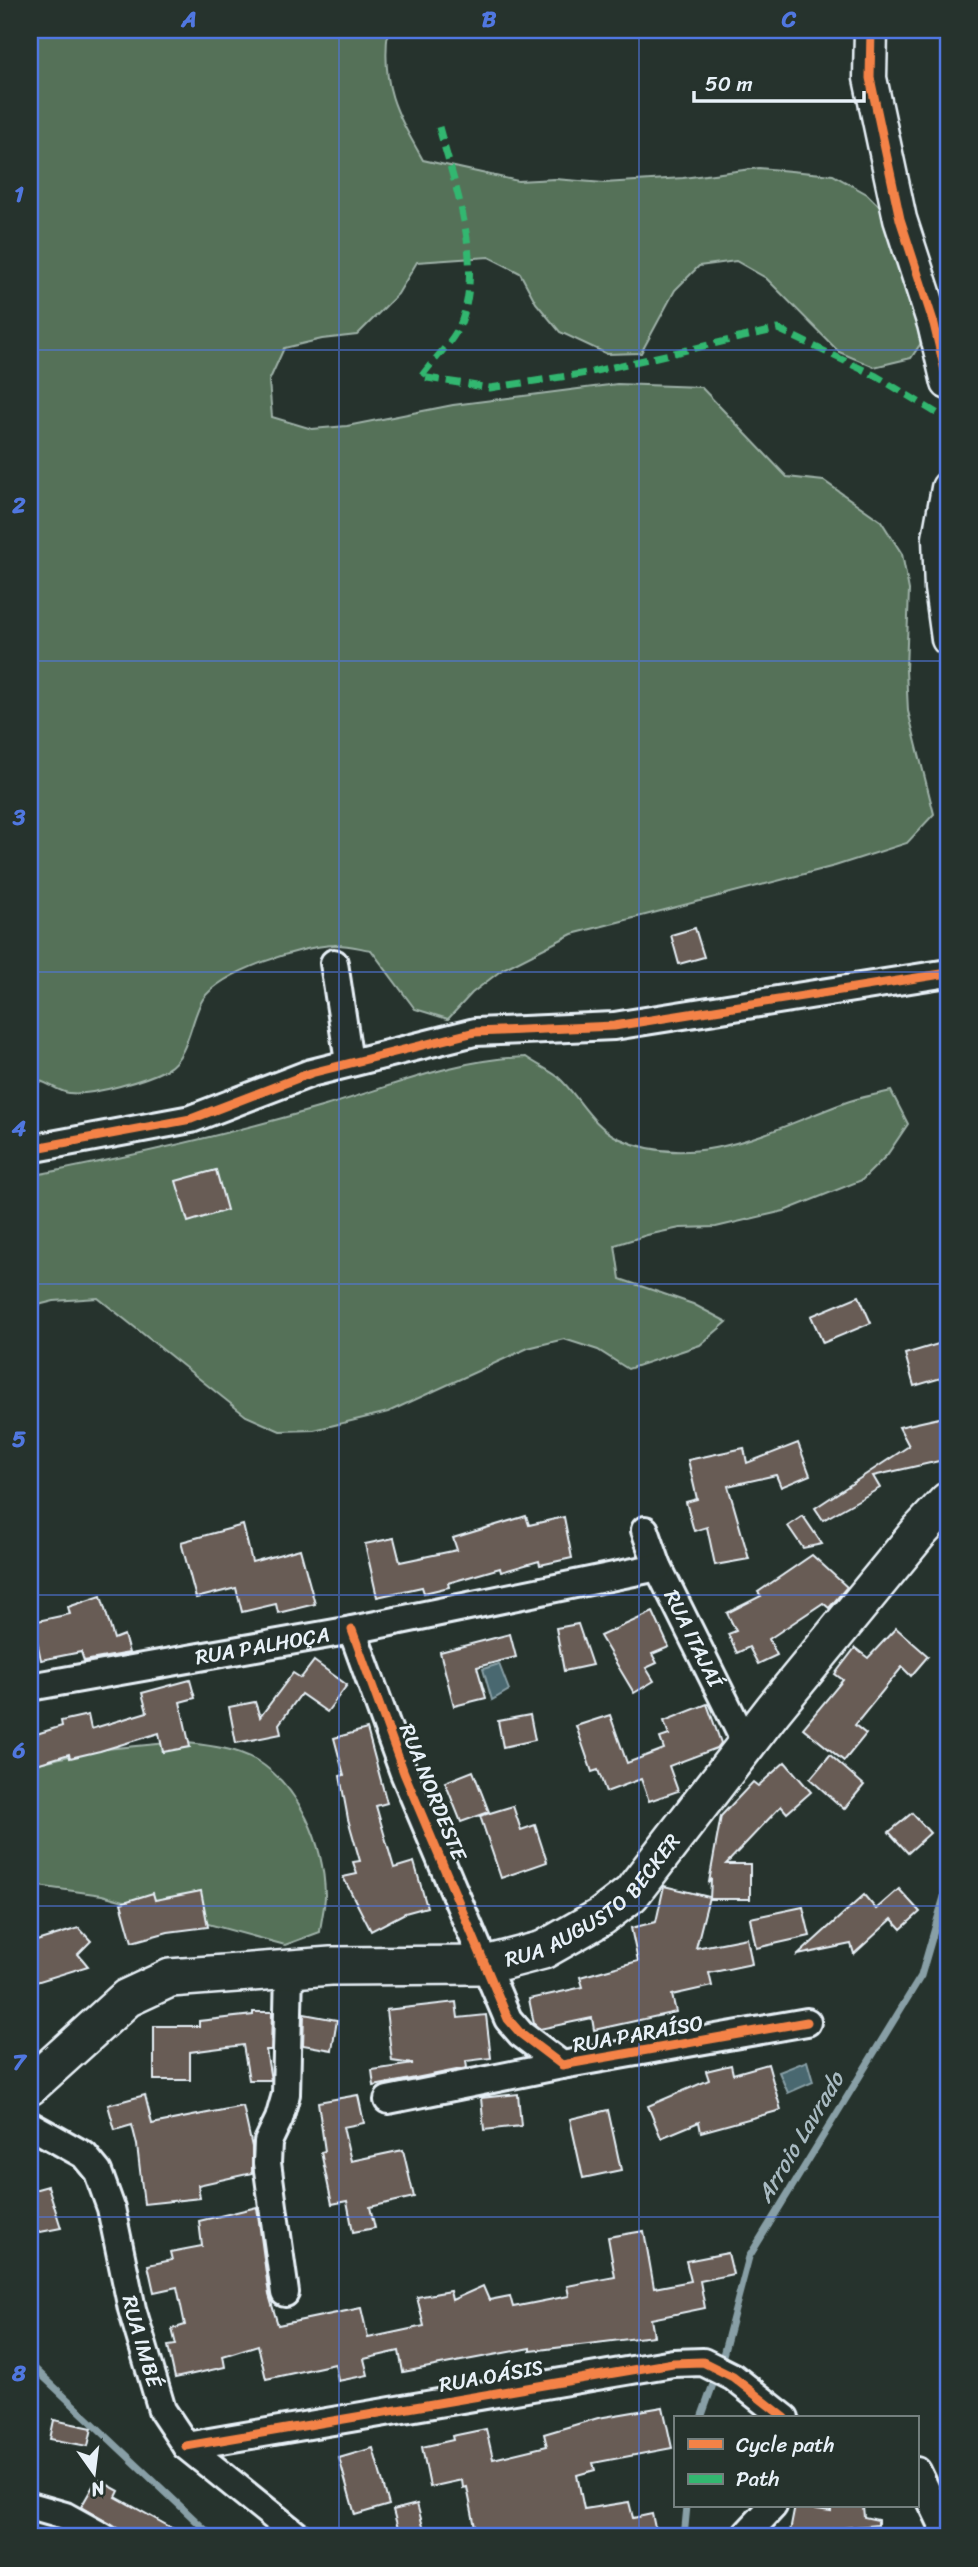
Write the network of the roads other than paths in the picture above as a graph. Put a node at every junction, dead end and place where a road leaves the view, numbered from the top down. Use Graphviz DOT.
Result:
graph roads {
  1 [pos="871,30"];
  2 [pos="948,383"];
  3 [pos="948,488"];
  4 [pos="948,639"];
  5 [pos="334,962"];
  6 [pos="948,973"];
  7 [pos="349,1062"];
  8 [pos="30,1149"];
  9 [pos="948,1502"];
  10 [pos="645,1530"];
  11 [pos="659,1567"];
  12 [pos="352,1630"];
  13 [pos="30,1687"];
  14 [pos="746,1744"];
  15 [pos="486,1965"];
  16 [pos="289,1971"];
  17 [pos="807,2022"];
  18 [pos="562,2065"];
  19 [pos="30,2086"];
  20 [pos="388,2100"];
  21 [pos="30,2125"];
  22 [pos="285,2293"];
  23 [pos="782,2416"];
  24 [pos="186,2446"];
  25 [pos="918,2473"];
  26 [pos="30,2506"];
  27 [pos="772,2508"];
  28 [pos="948,2536"];
  29 [pos="103,2537"];
  30 [pos="299,2537"];
  31 [pos="744,2537"];
  1 -- 2 [label="street"];
  3 -- 4 [label="street"];
  5 -- 7 [label="street"];
  6 -- 7 [label="street"];
  7 -- 8 [label="street"];
  9 -- 14 [label="main road, RUA AUGUSTO BECKER"];
  10 -- 11 [label="street, RUA ITAJAÍ"];
  11 -- 12 [label="street, RUA PALHOÇA"];
  11 -- 14 [label="street, RUA ITAJAÍ"];
  12 -- 13 [label="street, RUA PALHOÇA"];
  12 -- 15 [label="street, RUA NORDESTE"];
  14 -- 15 [label="main road, RUA AUGUSTO BECKER"];
  15 -- 16 [label="main road, RUA AUGUSTO BECKER"];
  15 -- 18 [label="street, RUA PARAÍSO"];
  16 -- 19 [label="main road, RUA AUGUSTO BECKER"];
  16 -- 22 [label="street"];
  17 -- 18 [label="street, RUA PARAÍSO"];
  18 -- 20 [label="street"];
  21 -- 24 [label="street, RUA IMBÉ"];
  23 -- 24 [label="street, RUA OÁSIS"];
  24 -- 30 [label="street, RUA IMBÉ"];
  25 -- 28 [label="street"];
  26 -- 29 [label="street"];
  27 -- 31 [label="street"];
}
